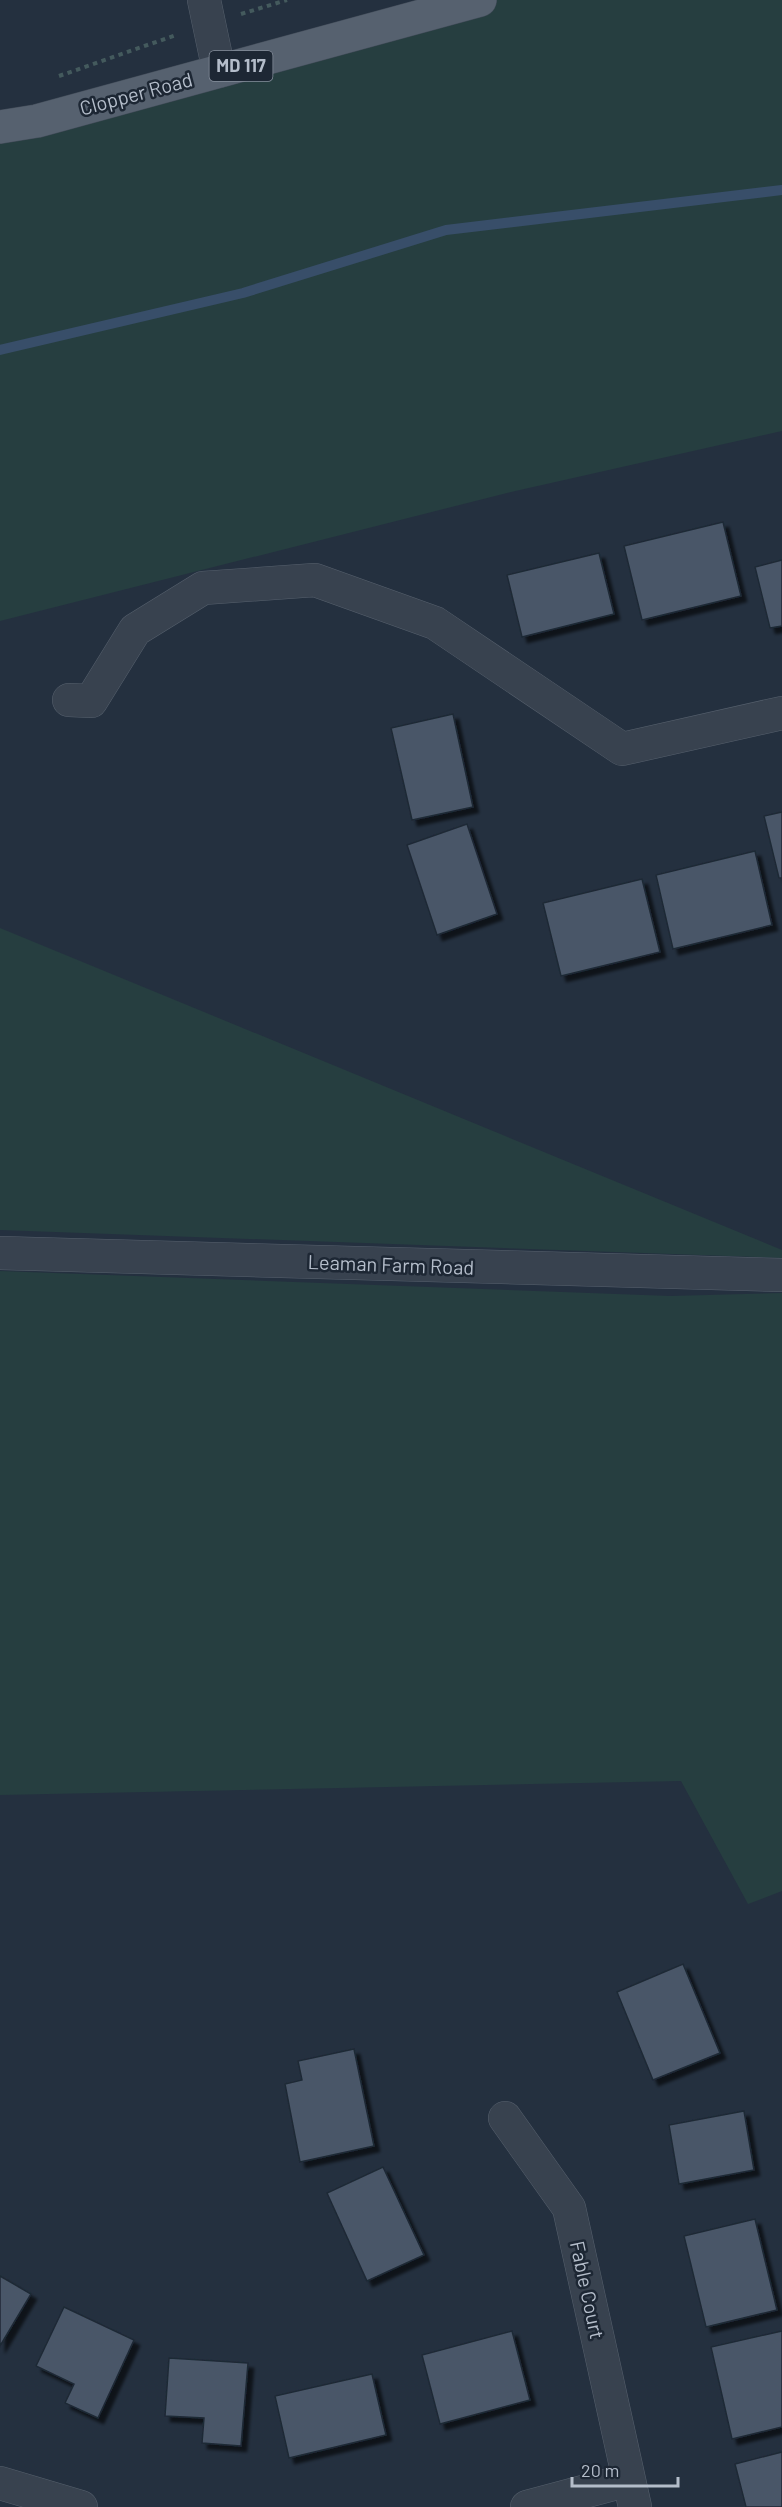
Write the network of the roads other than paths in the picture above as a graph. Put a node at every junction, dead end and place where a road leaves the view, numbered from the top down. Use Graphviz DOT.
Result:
graph roads {
  1 [pos="480,0"];
  2 [pos="207,12"];
  3 [pos="219,71"];
  4 [pos="0,127"];
  5 [pos="69,700"];
  6 [pos="782,713"];
  7 [pos="0,1253"];
  8 [pos="782,1275"];
  9 [pos="505,2118"];
  10 [pos="0,2483"];
  11 [pos="632,2493"];
  12 [pos="81,2507"];
  13 [pos="527,2507"];
  1 -- 3 [label="main road, Clopper Road / MD 117"];
  2 -- 3 [label="street"];
  3 -- 4 [label="main road, Clopper Road / MD 117"];
  5 -- 6 [label="street"];
  7 -- 8 [label="street, Leaman Farm Road"];
  9 -- 11 [label="street, Fable Court"];
  10 -- 12 [label="street"];
  11 -- 13 [label="street"];
}
